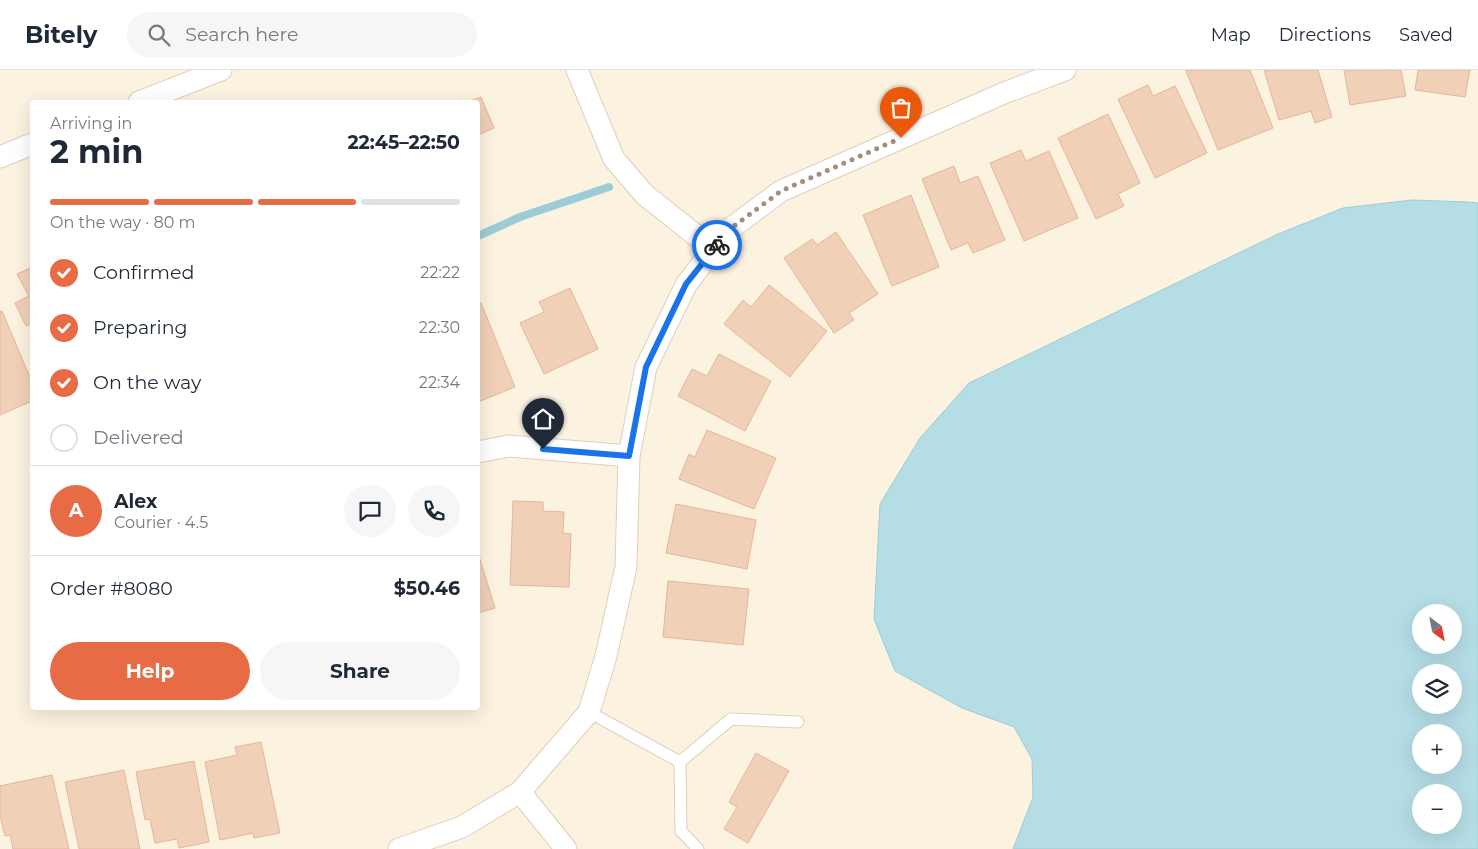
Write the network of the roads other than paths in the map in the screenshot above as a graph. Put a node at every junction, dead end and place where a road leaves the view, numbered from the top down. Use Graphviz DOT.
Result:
graph roads {
  1 [pos="221,70"];
  2 [pos="576,70"];
  3 [pos="1065,70"];
  4 [pos="144,100"];
  5 [pos="30,145"];
  6 [pos="0,157"];
  7 [pos="713,249"];
  8 [pos="480,452"];
  9 [pos="629,456"];
  10 [pos="589,712"];
  11 [pos="798,722"];
  12 [pos="680,762"];
  13 [pos="520,792"];
  14 [pos="399,849"];
  15 [pos="566,849"];
  16 [pos="698,849"];
  1 -- 4 [label="street"];
  2 -- 7 [label="street"];
  3 -- 7 [label="street"];
  5 -- 6 [label="street"];
  7 -- 9 [label="street"];
  8 -- 9 [label="street"];
  9 -- 10 [label="street"];
  10 -- 12 [label="lane"];
  10 -- 13 [label="street"];
  11 -- 12 [label="lane"];
  12 -- 16 [label="lane"];
  13 -- 14 [label="street"];
  13 -- 15 [label="street"];
}
